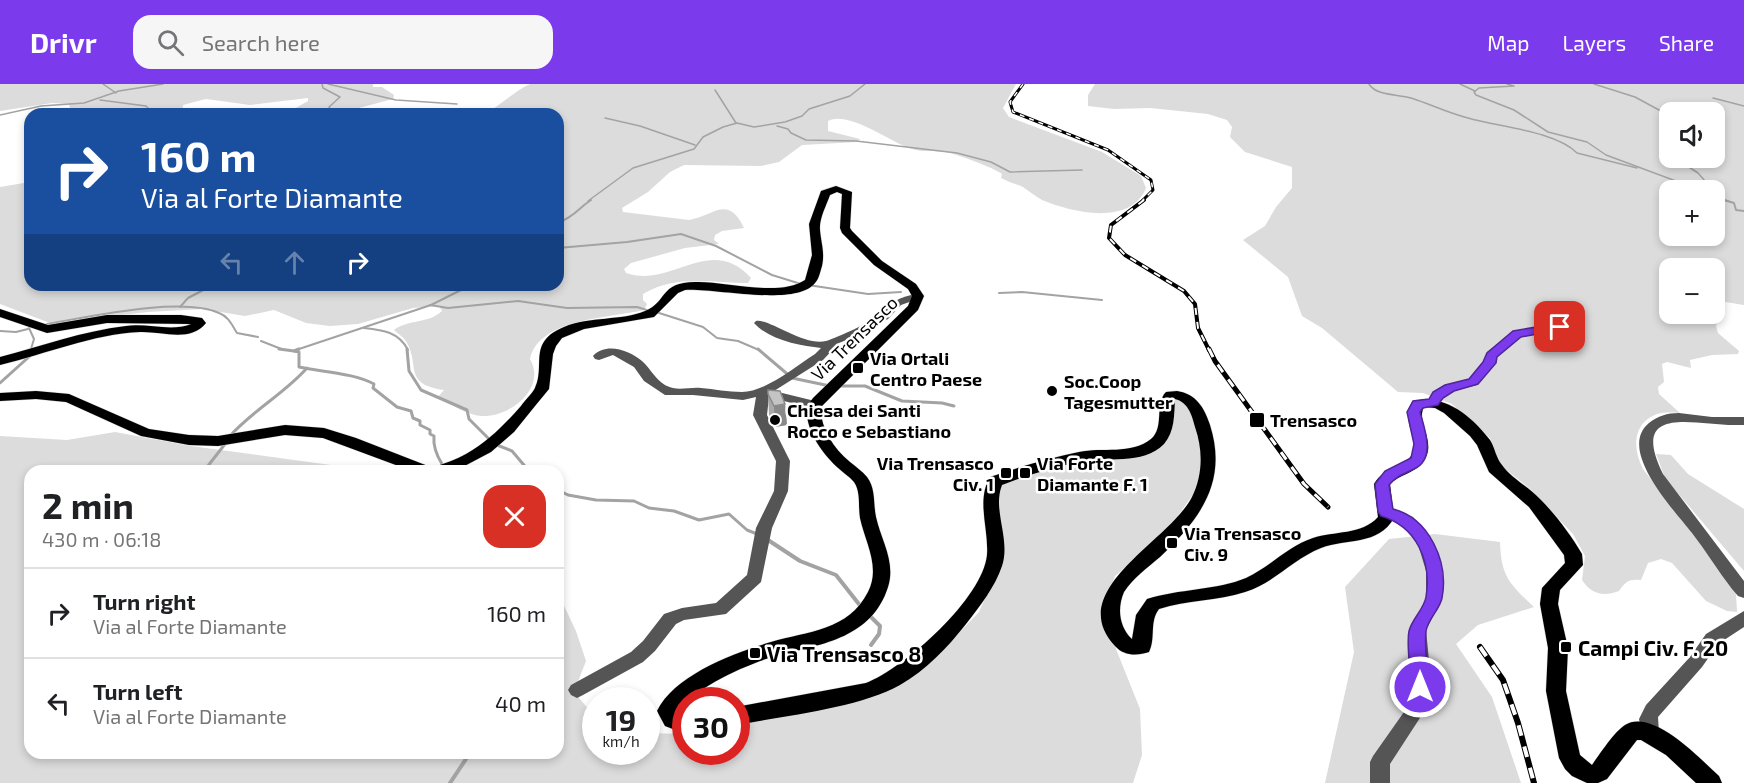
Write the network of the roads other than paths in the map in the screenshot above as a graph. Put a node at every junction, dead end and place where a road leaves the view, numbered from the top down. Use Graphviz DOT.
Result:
graph roads {
  1 [pos="911,298"];
  2 [pos="0,313"];
  3 [pos="760,323"];
  4 [pos="1573,325"];
  5 [pos="830,344"];
  6 [pos="599,356"];
  7 [pos="0,361"];
  8 [pos="763,392"];
  9 [pos="0,397"];
  10 [pos="1433,402"];
  11 [pos="814,405"];
  12 [pos="1744,421"];
  13 [pos="412,465"];
  14 [pos="452,465"];
  15 [pos="1386,512"];
  16 [pos="1744,592"];
  17 [pos="1744,618"];
  18 [pos="690,687"];
  19 [pos="577,690"];
  20 [pos="750,713"];
  21 [pos="1650,733"];
  22 [pos="1596,779"];
  23 [pos="1380,783"];
  24 [pos="1711,783"];
  1 -- 5 [label="street"];
  2 -- 7 [label="main road"];
  3 -- 5 [label="street"];
  4 -- 10 [label="street"];
  5 -- 8 [label="street"];
  6 -- 8 [label="street"];
  8 -- 11 [label="street"];
  8 -- 19 [label="street"];
  9 -- 13 [label="main road"];
  10 -- 15 [label="main road"];
  10 -- 22 [label="main road"];
  11 -- 14 [label="main road, Via Trensasco"];
  11 -- 18 [label="main road, Via Trensasco"];
  12 -- 16 [label="street"];
  15 -- 20 [label="main road"];
  15 -- 23 [label="street"];
  17 -- 21 [label="street"];
  21 -- 22 [label="main road"];
  21 -- 24 [label="main road"];
}
